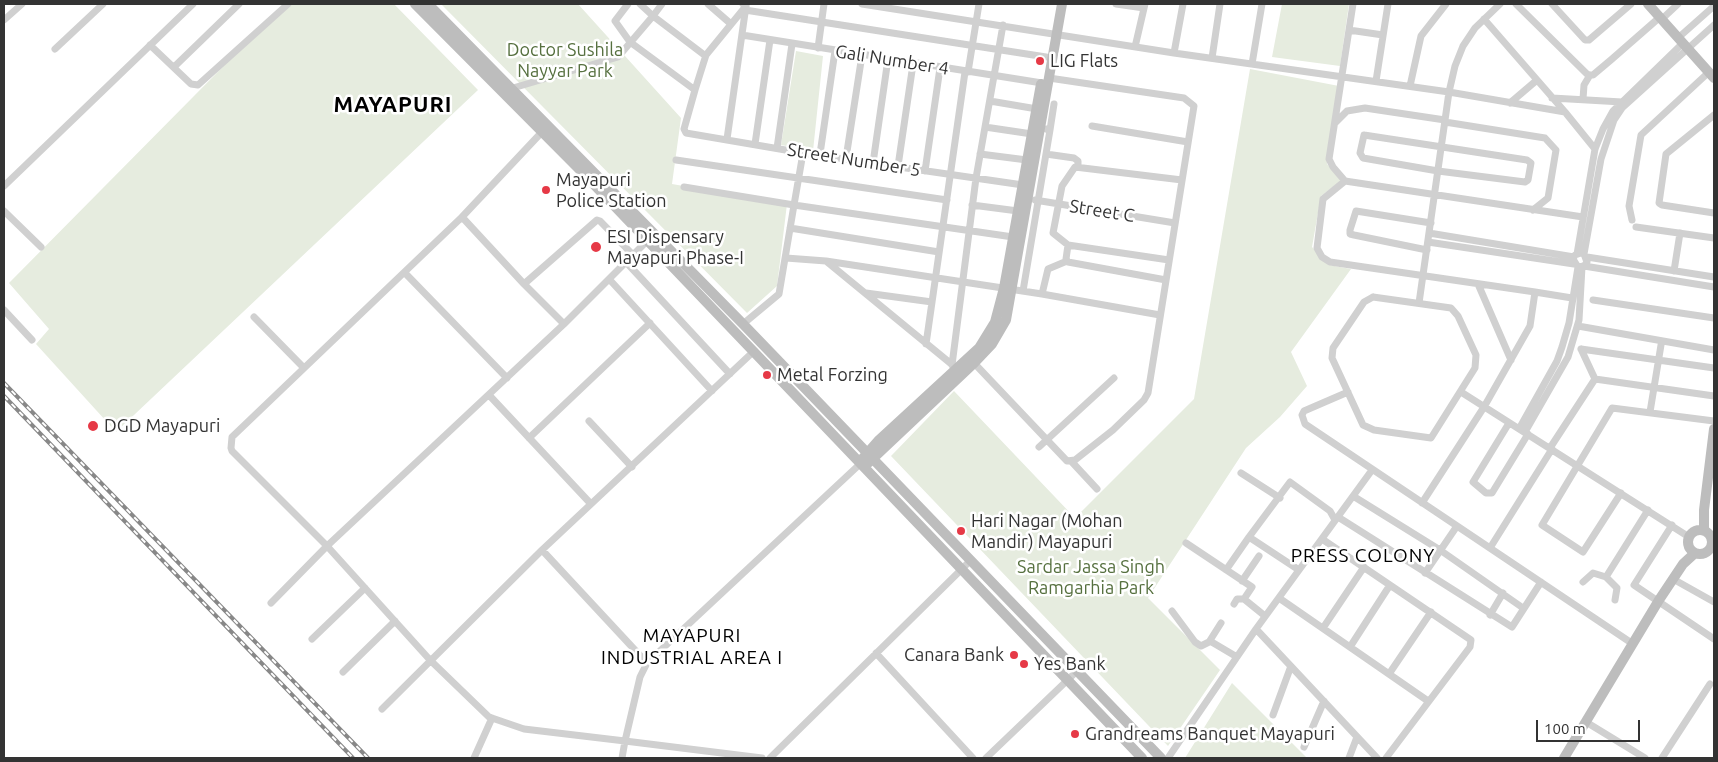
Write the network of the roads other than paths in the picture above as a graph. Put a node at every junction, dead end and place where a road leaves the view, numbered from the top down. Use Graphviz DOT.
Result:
graph roads {
  1 [pos="22,4"];
  2 [pos="103,4"];
  3 [pos="193,4"];
  4 [pos="240,4"];
  5 [pos="288,4"];
  6 [pos="415,4"];
  7 [pos="428,4"];
  8 [pos="628,4"];
  9 [pos="640,4"];
  10 [pos="662,4"];
  11 [pos="708,4"];
  12 [pos="824,4"];
  13 [pos="862,4"];
  14 [pos="980,4"];
  15 [pos="1056,4"];
  16 [pos="1062,4"];
  17 [pos="1116,4"];
  18 [pos="1183,4"];
  19 [pos="1220,4"];
  20 [pos="1262,4"];
  21 [pos="1353,4"];
  22 [pos="1388,4"];
  23 [pos="1446,4"];
  24 [pos="1500,4"];
  25 [pos="1516,4"];
  26 [pos="1552,4"];
  27 [pos="1632,4"];
  28 [pos="1648,4"];
  29 [pos="1678,4"];
  30 [pos="745,6"];
  31 [pos="1145,6"];
  32 [pos="1714,6"];
  33 [pos="653,16"];
  34 [pos="1661,18"];
  35 [pos="1484,19"];
  36 [pos="4,20"];
  37 [pos="976,21"];
  38 [pos="821,22"];
  39 [pos="731,24"];
  40 [pos="1003,25"];
  41 [pos="1714,25"];
  42 [pos="1349,30"];
  43 [pos="1053,33"];
  44 [pos="742,35"];
  45 [pos="1383,35"];
  46 [pos="770,40"];
  47 [pos="630,42"];
  48 [pos="1683,43"];
  49 [pos="792,44"];
  50 [pos="972,44"];
  51 [pos="150,45"];
  52 [pos="1135,47"];
  53 [pos="818,48"];
  54 [pos="55,49"];
  55 [pos="999,49"];
  56 [pos="835,51"];
  57 [pos="1174,53"];
  58 [pos="706,55"];
  59 [pos="862,55"];
  60 [pos="1046,57"];
  61 [pos="1212,58"];
  62 [pos="888,59"];
  63 [pos="913,64"];
  64 [pos="1252,64"];
  65 [pos="174,67"];
  66 [pos="940,68"];
  67 [pos="967,72"];
  68 [pos="1590,75"];
  69 [pos="1713,75"];
  70 [pos="994,76"];
  71 [pos="1342,76"];
  72 [pos="1536,80"];
  73 [pos="1046,81"];
  74 [pos="1376,81"];
  75 [pos="1410,86"];
  76 [pos="513,88"];
  77 [pos="695,90"];
  78 [pos="1449,92"];
  79 [pos="1552,98"];
  80 [pos="1583,100"];
  81 [pos="990,101"];
  82 [pos="1622,102"];
  83 [pos="1510,103"];
  84 [pos="1054,104"];
  85 [pos="1037,109"];
  86 [pos="1565,112"];
  87 [pos="1714,115"];
  88 [pos="1445,121"];
  89 [pos="1336,122"];
  90 [pos="1092,126"];
  91 [pos="985,127"];
  92 [pos="1041,131"];
  93 [pos="541,133"];
  94 [pos="727,139"];
  95 [pos="1188,142"];
  96 [pos="755,144"];
  97 [pos="1442,147"];
  98 [pos="778,148"];
  99 [pos="1595,149"];
  100 [pos="803,153"];
  101 [pos="820,154"];
  102 [pos="980,154"];
  103 [pos="1046,154"];
  104 [pos="846,158"];
  105 [pos="676,160"];
  106 [pos="1027,160"];
  107 [pos="873,163"];
  108 [pos="898,166"];
  109 [pos="1078,166"];
  110 [pos="925,170"];
  111 [pos="1438,171"];
  112 [pos="950,174"];
  113 [pos="798,177"];
  114 [pos="976,178"];
  115 [pos="1182,180"];
  116 [pos="1345,181"];
  117 [pos="1023,185"];
  118 [pos="4,186"];
  119 [pos="684,187"];
  120 [pos="1434,196"];
  121 [pos="1030,199"];
  122 [pos="947,200"];
  123 [pos="1058,204"];
  124 [pos="794,205"];
  125 [pos="972,205"];
  126 [pos="1533,210"];
  127 [pos="4,211"];
  128 [pos="1018,212"];
  129 [pos="1714,213"];
  130 [pos="462,217"];
  131 [pos="1584,217"];
  132 [pos="1175,223"];
  133 [pos="1431,223"];
  134 [pos="943,227"];
  135 [pos="790,228"];
  136 [pos="968,231"];
  137 [pos="1429,233"];
  138 [pos="1680,233"];
  139 [pos="1013,238"];
  140 [pos="1714,238"];
  141 [pos="646,242"];
  142 [pos="1068,244"];
  143 [pos="1428,246"];
  144 [pos="42,247"];
  145 [pos="939,252"];
  146 [pos="633,255"];
  147 [pos="786,258"];
  148 [pos="826,260"];
  149 [pos="1169,260"];
  150 [pos="1066,261"];
  151 [pos="1580,261"];
  152 [pos="626,262"];
  153 [pos="1674,271"];
  154 [pos="405,273"];
  155 [pos="1423,275"];
  156 [pos="1714,277"];
  157 [pos="935,278"];
  158 [pos="609,279"];
  159 [pos="1166,280"];
  160 [pos="962,282"];
  161 [pos="524,284"];
  162 [pos="1478,284"];
  163 [pos="1714,287"];
  164 [pos="1013,289"];
  165 [pos="1535,292"];
  166 [pos="866,293"];
  167 [pos="1042,294"];
  168 [pos="1572,298"];
  169 [pos="1593,300"];
  170 [pos="932,302"];
  171 [pos="1419,303"];
  172 [pos="4,310"];
  173 [pos="1160,315"];
  174 [pos="254,317"];
  175 [pos="1714,318"];
  176 [pos="650,323"];
  177 [pos="564,324"];
  178 [pos="743,324"];
  179 [pos="1578,326"];
  180 [pos="32,340"];
  181 [pos="926,344"];
  182 [pos="1661,345"];
  183 [pos="1714,350"];
  184 [pos="753,352"];
  185 [pos="1659,359"];
  186 [pos="1511,360"];
  187 [pos="974,363"];
  188 [pos="955,366"];
  189 [pos="303,368"];
  190 [pos="1714,368"];
  191 [pos="730,374"];
  192 [pos="507,378"];
  193 [pos="1114,378"];
  194 [pos="1595,378"];
  195 [pos="1654,386"];
  196 [pos="712,391"];
  197 [pos="1348,392"];
  198 [pos="1461,392"];
  199 [pos="489,395"];
  200 [pos="1714,396"];
  201 [pos="1484,406"];
  202 [pos="1650,412"];
  203 [pos="589,421"];
  204 [pos="1714,421"];
  205 [pos="1509,422"];
  206 [pos="1714,430"];
  207 [pos="1524,432"];
  208 [pos="529,438"];
  209 [pos="1046,440"];
  210 [pos="1039,447"];
  211 [pos="1551,449"];
  212 [pos="869,456"];
  213 [pos="1071,461"];
  214 [pos="860,464"];
  215 [pos="1578,465"];
  216 [pos="632,467"];
  217 [pos="1712,469"];
  218 [pos="1372,470"];
  219 [pos="1241,473"];
  220 [pos="1097,490"];
  221 [pos="1621,493"];
  222 [pos="1354,496"];
  223 [pos="1280,498"];
  224 [pos="1710,498"];
  225 [pos="1422,502"];
  226 [pos="591,504"];
  227 [pos="1648,510"];
  228 [pos="1336,518"];
  229 [pos="1672,525"];
  230 [pos="1457,526"];
  231 [pos="1704,531"];
  232 [pos="1250,536"];
  233 [pos="1689,537"];
  234 [pos="1322,538"];
  235 [pos="1186,543"];
  236 [pos="328,546"];
  237 [pos="1713,546"];
  238 [pos="1490,548"];
  239 [pos="542,550"];
  240 [pos="1440,550"];
  241 [pos="1695,553"];
  242 [pos="1259,556"];
  243 [pos="970,561"];
  244 [pos="1364,568"];
  245 [pos="960,570"];
  246 [pos="1226,570"];
  247 [pos="1298,570"];
  248 [pos="1425,573"];
  249 [pos="1606,577"];
  250 [pos="1673,579"];
  251 [pos="1242,580"];
  252 [pos="1541,582"];
  253 [pos="1583,582"];
  254 [pos="1390,585"];
  255 [pos="366,588"];
  256 [pos="1503,593"];
  257 [pos="1279,598"];
  258 [pos="1244,599"];
  259 [pos="1615,600"];
  260 [pos="1659,600"];
  261 [pos="1714,602"];
  262 [pos="271,603"];
  263 [pos="1234,604"];
  264 [pos="1523,608"];
  265 [pos="1172,611"];
  266 [pos="1431,612"];
  267 [pos="1490,615"];
  268 [pos="1265,616"];
  269 [pos="395,621"];
  270 [pos="1221,623"];
  271 [pos="1256,628"];
  272 [pos="1322,628"];
  273 [pos="312,639"];
  274 [pos="1714,639"];
  275 [pos="1210,641"];
  276 [pos="1633,644"];
  277 [pos="1350,647"];
  278 [pos="876,653"];
  279 [pos="1237,658"];
  280 [pos="430,660"];
  281 [pos="647,663"];
  282 [pos="1292,666"];
  283 [pos="1077,671"];
  284 [pos="343,672"];
  285 [pos="1389,674"];
  286 [pos="1067,680"];
  287 [pos="1710,684"];
  288 [pos="1324,701"];
  289 [pos="1428,701"];
  290 [pos="382,709"];
  291 [pos="1273,716"];
  292 [pos="492,718"];
  293 [pos="1586,722"];
  294 [pos="1357,737"];
  295 [pos="625,741"];
  296 [pos="1304,747"];
  297 [pos="474,758"];
  298 [pos="622,758"];
  299 [pos="762,758"];
  300 [pos="770,758"];
  301 [pos="973,758"];
  302 [pos="986,758"];
  303 [pos="1142,758"];
  304 [pos="1161,758"];
  305 [pos="1168,758"];
  306 [pos="1348,758"];
  307 [pos="1377,758"];
  308 [pos="1386,758"];
  309 [pos="1564,758"];
  310 [pos="1646,758"];
  311 [pos="1662,758"];
  1 -- 36 [label="street"];
  2 -- 54 [label="street"];
  3 -- 51 [label="street"];
  4 -- 65 [label="street"];
  5 -- 65 [label="street"];
  6 -- 93 [label="main road"];
  7 -- 76 [label="main road"];
  8 -- 47 [label="street"];
  9 -- 33 [label="street"];
  10 -- 33 [label="street"];
  11 -- 39 [label="street"];
  12 -- 38 [label="street"];
  13 -- 37 [label="street"];
  14 -- 37 [label="street"];
  15 -- 43 [label="main road"];
  16 -- 43 [label="main road"];
  17 -- 31 [label="street"];
  18 -- 57 [label="street"];
  19 -- 61 [label="street"];
  20 -- 64 [label="street"];
  21 -- 42 [label="street"];
  22 -- 45 [label="street"];
  23 -- 75 [label="street"];
  24 -- 35 [label="street"];
  25 -- 68 [label="street"];
  26 -- 27 [label="street"];
  28 -- 34 [label="main road"];
  29 -- 34 [label="street"];
  30 -- 38 [label="street"];
  30 -- 39 [label="street"];
  30 -- 44 [label="street"];
  31 -- 52 [label="street"];
  32 -- 48 [label="street"];
  33 -- 47 [label="street"];
  33 -- 58 [label="street"];
  34 -- 48 [label="main road"];
  34 -- 68 [label="street"];
  35 -- 72 [label="street"];
  35 -- 78 [label="street"];
  37 -- 40 [label="street"];
  37 -- 50 [label="street"];
  38 -- 50 [label="street"];
  38 -- 53 [label="street"];
  39 -- 58 [label="street"];
  40 -- 43 [label="street"];
  40 -- 55 [label="street"];
  41 -- 48 [label="street"];
  42 -- 45 [label="street"];
  42 -- 71 [label="street"];
  43 -- 52 [label="street"];
  43 -- 60 [label="main road"];
  43 -- 73 [label="main road"];
  44 -- 46 [label="street, Gali Number 4"];
  44 -- 94 [label="street"];
  45 -- 74 [label="street"];
  46 -- 49 [label="street, Gali Number 4"];
  46 -- 96 [label="street"];
  47 -- 76 [label="street"];
  47 -- 77 [label="street"];
  48 -- 69 [label="main road"];
  48 -- 82 [label="street"];
  48 -- 151 [label="street"];
  49 -- 53 [label="street, Gali Number 4"];
  49 -- 98 [label="street"];
  50 -- 55 [label="street"];
  50 -- 67 [label="street"];
  51 -- 65 [label="street"];
  51 -- 118 [label="street"];
  52 -- 57 [label="street"];
  53 -- 56 [label="street, Gali Number 4"];
  55 -- 60 [label="street"];
  55 -- 70 [label="street"];
  56 -- 59 [label="street, Gali Number 4"];
  56 -- 101 [label="street"];
  57 -- 61 [label="street"];
  58 -- 77 [label="street"];
  59 -- 62 [label="street, Gali Number 4"];
  59 -- 104 [label="street"];
  60 -- 73 [label="main road"];
  61 -- 64 [label="street"];
  62 -- 63 [label="street, Gali Number 4"];
  62 -- 107 [label="street"];
  63 -- 66 [label="street, Gali Number 4"];
  63 -- 108 [label="street"];
  64 -- 71 [label="street"];
  66 -- 67 [label="street, Gali Number 4"];
  66 -- 110 [label="street"];
  67 -- 70 [label="street, Gali Number 4"];
  67 -- 112 [label="street"];
  68 -- 80 [label="street"];
  69 -- 138 [label="street"];
  70 -- 73 [label="street, Gali Number 4"];
  70 -- 81 [label="street"];
  71 -- 74 [label="street"];
  71 -- 89 [label="street"];
  72 -- 79 [label="street"];
  72 -- 83 [label="street"];
  73 -- 85 [label="main road"];
  73 -- 92 [label="main road"];
  73 -- 95 [label="street, Gali Number 4"];
  74 -- 75 [label="street"];
  75 -- 78 [label="street"];
  76 -- 178 [label="main road"];
  77 -- 94 [label="street, Street Number 5"];
  78 -- 83 [label="street"];
  78 -- 88 [label="street"];
  79 -- 80 [label="street"];
  79 -- 86 [label="street"];
  80 -- 82 [label="street"];
  81 -- 85 [label="street"];
  81 -- 91 [label="street"];
  82 -- 99 [label="street"];
  83 -- 86 [label="street"];
  84 -- 92 [label="street"];
  85 -- 92 [label="main road"];
  86 -- 99 [label="street"];
  87 -- 129 [label="street"];
  88 -- 89 [label="street"];
  88 -- 97 [label="street"];
  88 -- 126 [label="street"];
  89 -- 116 [label="street"];
  90 -- 95 [label="street"];
  91 -- 92 [label="street"];
  91 -- 102 [label="street"];
  92 -- 103 [label="street"];
  92 -- 106 [label="main road"];
  92 -- 121 [label="main road"];
  93 -- 130 [label="street"];
  93 -- 141 [label="main road"];
  94 -- 96 [label="street, Street Number 5"];
  95 -- 115 [label="street"];
  96 -- 98 [label="street, Street Number 5"];
  97 -- 111 [label="street"];
  97 -- 111 [label="street"];
  97 -- 111 [label="street"];
  98 -- 100 [label="street, Street Number 5"];
  99 -- 131 [label="street"];
  100 -- 101 [label="street, Street Number 5"];
  100 -- 113 [label="street"];
  101 -- 104 [label="street, Street Number 5"];
  102 -- 106 [label="street"];
  102 -- 114 [label="street"];
  103 -- 109 [label="street"];
  103 -- 121 [label="street"];
  104 -- 107 [label="street, Street Number 5"];
  105 -- 113 [label="street"];
  106 -- 117 [label="main road"];
  107 -- 108 [label="street, Street Number 5"];
  108 -- 110 [label="street, Street Number 5"];
  109 -- 115 [label="street"];
  109 -- 123 [label="street"];
  110 -- 112 [label="street, Street Number 5"];
  111 -- 120 [label="street"];
  112 -- 114 [label="street, Street Number 5"];
  112 -- 122 [label="street"];
  113 -- 122 [label="street"];
  113 -- 124 [label="street"];
  114 -- 117 [label="street, Street Number 5"];
  114 -- 125 [label="street"];
  115 -- 132 [label="street"];
  116 -- 120 [label="street"];
  116 -- 155 [label="street"];
  117 -- 121 [label="main road"];
  119 -- 124 [label="street"];
  120 -- 126 [label="street"];
  120 -- 133 [label="street"];
  121 -- 123 [label="street, Street C"];
  121 -- 128 [label="main road"];
  121 -- 164 [label="main road"];
  122 -- 134 [label="street"];
  123 -- 132 [label="street, Street C"];
  123 -- 142 [label="street"];
  124 -- 134 [label="street"];
  124 -- 135 [label="street"];
  125 -- 128 [label="street"];
  125 -- 136 [label="street"];
  126 -- 131 [label="street"];
  127 -- 144 [label="street"];
  128 -- 139 [label="main road"];
  130 -- 154 [label="street"];
  130 -- 161 [label="street"];
  131 -- 151 [label="street"];
  132 -- 149 [label="street"];
  133 -- 137 [label="street"];
  133 -- 143 [label="street"];
  134 -- 136 [label="street"];
  134 -- 145 [label="street"];
  135 -- 145 [label="street"];
  135 -- 147 [label="street"];
  136 -- 139 [label="street"];
  136 -- 160 [label="street"];
  137 -- 143 [label="street"];
  137 -- 151 [label="street"];
  138 -- 140 [label="street"];
  138 -- 153 [label="street"];
  139 -- 164 [label="main road"];
  141 -- 146 [label="street"];
  141 -- 184 [label="main road"];
  142 -- 149 [label="street"];
  142 -- 150 [label="street"];
  143 -- 151 [label="street"];
  143 -- 155 [label="street"];
  145 -- 157 [label="street"];
  146 -- 152 [label="street"];
  146 -- 161 [label="street"];
  147 -- 148 [label="street"];
  147 -- 178 [label="street"];
  148 -- 157 [label="street"];
  148 -- 166 [label="street"];
  149 -- 159 [label="street"];
  150 -- 159 [label="street"];
  150 -- 167 [label="street"];
  151 -- 153 [label="street"];
  151 -- 163 [label="street"];
  151 -- 168 [label="street"];
  151 -- 179 [label="street"];
  152 -- 158 [label="street"];
  152 -- 191 [label="street"];
  153 -- 156 [label="street"];
  154 -- 189 [label="street"];
  154 -- 192 [label="street"];
  155 -- 162 [label="street"];
  155 -- 171 [label="street"];
  157 -- 160 [label="street"];
  157 -- 170 [label="street"];
  158 -- 176 [label="street"];
  158 -- 177 [label="street"];
  159 -- 173 [label="street"];
  160 -- 164 [label="street"];
  160 -- 188 [label="street"];
  161 -- 177 [label="street"];
  162 -- 165 [label="street"];
  162 -- 186 [label="street"];
  164 -- 167 [label="street"];
  164 -- 187 [label="main road"];
  164 -- 188 [label="main road"];
  165 -- 168 [label="street"];
  165 -- 186 [label="street"];
  166 -- 170 [label="street"];
  166 -- 181 [label="street"];
  167 -- 173 [label="street"];
  168 -- 207 [label="street"];
  169 -- 175 [label="street"];
  170 -- 181 [label="street"];
  171 -- 197 [label="street"];
  171 -- 198 [label="street"];
  172 -- 180 [label="street"];
  173 -- 213 [label="street"];
  174 -- 189 [label="street"];
  176 -- 196 [label="street"];
  176 -- 208 [label="street"];
  177 -- 192 [label="street"];
  178 -- 212 [label="main road"];
  179 -- 183 [label="street"];
  179 -- 207 [label="street"];
  181 -- 188 [label="street"];
  182 -- 185 [label="street"];
  184 -- 191 [label="street"];
  184 -- 214 [label="main road"];
  185 -- 190 [label="street"];
  185 -- 194 [label="street"];
  185 -- 195 [label="street"];
  186 -- 201 [label="street"];
  187 -- 209 [label="street"];
  187 -- 212 [label="main road"];
  188 -- 212 [label="main road"];
  189 -- 236 [label="street"];
  191 -- 196 [label="street"];
  192 -- 199 [label="street"];
  193 -- 209 [label="street"];
  194 -- 195 [label="street"];
  194 -- 211 [label="street"];
  195 -- 200 [label="street"];
  195 -- 202 [label="street"];
  196 -- 216 [label="street"];
  197 -- 198 [label="street"];
  197 -- 218 [label="street"];
  198 -- 201 [label="street"];
  199 -- 208 [label="street"];
  199 -- 236 [label="street"];
  201 -- 205 [label="street"];
  201 -- 225 [label="street"];
  202 -- 204 [label="street"];
  202 -- 215 [label="street"];
  203 -- 216 [label="street"];
  205 -- 207 [label="street"];
  205 -- 207 [label="street"];
  206 -- 217 [label="main road"];
  207 -- 211 [label="street"];
  208 -- 226 [label="street"];
  209 -- 210 [label="street"];
  209 -- 213 [label="street"];
  211 -- 215 [label="street"];
  211 -- 238 [label="street"];
  212 -- 214 [label="main road"];
  212 -- 243 [label="main road"];
  213 -- 220 [label="street"];
  214 -- 245 [label="main road"];
  214 -- 281 [label="street"];
  215 -- 221 [label="street"];
  215 -- 221 [label="street"];
  216 -- 226 [label="street"];
  217 -- 224 [label="main road"];
  218 -- 222 [label="street"];
  218 -- 225 [label="street"];
  219 -- 223 [label="street"];
  221 -- 227 [label="street"];
  222 -- 228 [label="street"];
  222 -- 240 [label="street"];
  223 -- 228 [label="street"];
  223 -- 232 [label="street"];
  224 -- 231 [label="main road"];
  225 -- 230 [label="street"];
  226 -- 239 [label="street"];
  227 -- 229 [label="street"];
  227 -- 249 [label="street"];
  228 -- 234 [label="street"];
  228 -- 248 [label="street"];
  229 -- 233 [label="street"];
  229 -- 260 [label="street"];
  230 -- 238 [label="street"];
  230 -- 240 [label="street"];
  231 -- 233 [label="main road"];
  231 -- 237 [label="main road"];
  232 -- 246 [label="street"];
  232 -- 247 [label="street"];
  233 -- 241 [label="main road"];
  234 -- 244 [label="street"];
  234 -- 247 [label="street"];
  235 -- 246 [label="street"];
  236 -- 255 [label="street"];
  236 -- 262 [label="street"];
  237 -- 241 [label="main road"];
  238 -- 252 [label="street"];
  239 -- 280 [label="street"];
  239 -- 281 [label="street"];
  240 -- 248 [label="street"];
  240 -- 256 [label="street"];
  241 -- 250 [label="main road"];
  242 -- 251 [label="street"];
  243 -- 245 [label="street"];
  243 -- 283 [label="main road"];
  244 -- 254 [label="street"];
  244 -- 272 [label="street"];
  245 -- 278 [label="street"];
  245 -- 286 [label="main road"];
  246 -- 251 [label="street"];
  247 -- 257 [label="street"];
  248 -- 267 [label="street"];
  249 -- 253 [label="street"];
  249 -- 259 [label="street"];
  250 -- 260 [label="main road"];
  250 -- 261 [label="street"];
  251 -- 258 [label="street"];
  252 -- 264 [label="street"];
  252 -- 276 [label="street"];
  254 -- 266 [label="street"];
  254 -- 277 [label="street"];
  255 -- 269 [label="street"];
  255 -- 273 [label="street"];
  256 -- 264 [label="street"];
  256 -- 267 [label="street"];
  257 -- 268 [label="street"];
  257 -- 272 [label="street"];
  258 -- 263 [label="street"];
  258 -- 268 [label="street"];
  260 -- 274 [label="street"];
  260 -- 276 [label="main road"];
  264 -- 267 [label="street"];
  265 -- 275 [label="street"];
  266 -- 285 [label="street"];
  266 -- 289 [label="street"];
  268 -- 271 [label="street"];
  269 -- 280 [label="street"];
  269 -- 284 [label="street"];
  270 -- 275 [label="street"];
  271 -- 279 [label="street"];
  271 -- 282 [label="street"];
  272 -- 277 [label="street"];
  275 -- 279 [label="street"];
  276 -- 293 [label="main road"];
  277 -- 285 [label="street"];
  278 -- 300 [label="street"];
  278 -- 301 [label="street"];
  279 -- 305 [label="street"];
  280 -- 290 [label="street"];
  280 -- 292 [label="street"];
  281 -- 295 [label="street"];
  282 -- 288 [label="street"];
  282 -- 291 [label="street"];
  283 -- 286 [label="street"];
  283 -- 304 [label="main road"];
  285 -- 289 [label="street"];
  286 -- 302 [label="street"];
  286 -- 303 [label="main road"];
  287 -- 311 [label="street"];
  288 -- 294 [label="street"];
  288 -- 296 [label="street"];
  289 -- 308 [label="street"];
  292 -- 295 [label="street"];
  292 -- 297 [label="street"];
  293 -- 309 [label="main road"];
  293 -- 310 [label="street"];
  294 -- 306 [label="street"];
  294 -- 307 [label="street"];
  295 -- 298 [label="street"];
  295 -- 299 [label="street"];
}
